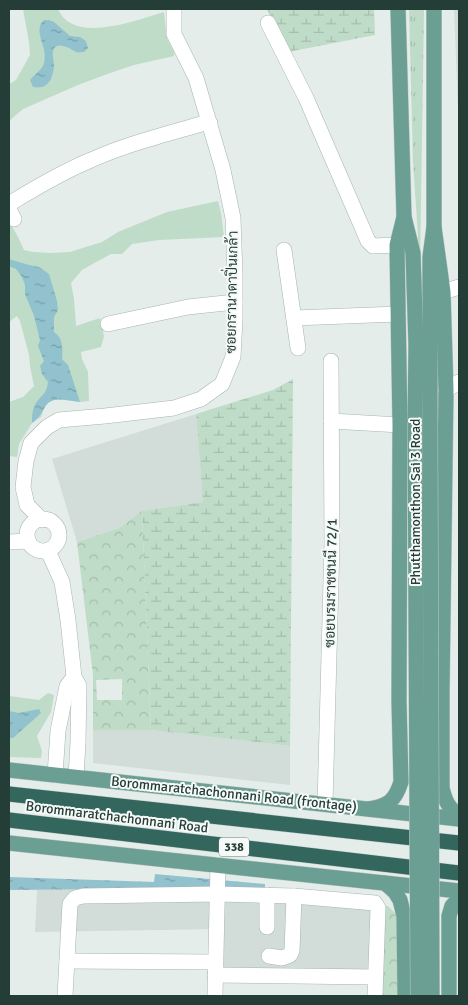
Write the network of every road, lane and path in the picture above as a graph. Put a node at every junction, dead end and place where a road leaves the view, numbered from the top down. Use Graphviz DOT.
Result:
graph roads {
  1 [pos="174,9"];
  2 [pos="398,9"];
  3 [pos="434,9"];
  4 [pos="268,23"];
  5 [pos="210,123"];
  6 [pos="9,204"];
  7 [pos="404,217"];
  8 [pos="434,227"];
  9 [pos="397,245"];
  10 [pos="284,250"];
  11 [pos="459,287"];
  12 [pos="443,292"];
  13 [pos="235,302"];
  14 [pos="398,314"];
  15 [pos="294,318"];
  16 [pos="108,324"];
  17 [pos="298,348"];
  18 [pos="331,361"];
  19 [pos="459,382"];
  20 [pos="446,390"];
  21 [pos="331,421"];
  22 [pos="422,422"];
  23 [pos="400,425"];
  24 [pos="42,520"];
  25 [pos="28,540"];
  26 [pos="9,542"];
  27 [pos="48,551"];
  28 [pos="74,677"];
  29 [pos="442,691"];
  30 [pos="398,701"];
  31 [pos="9,770"];
  32 [pos="55,775"];
  33 [pos="76,776"];
  34 [pos="9,794"];
  35 [pos="325,804"];
  36 [pos="369,809"];
  37 [pos="459,815"];
  38 [pos="459,819"];
  39 [pos="9,820"];
  40 [pos="9,843"];
  41 [pos="459,843"];
  42 [pos="459,873"];
  43 [pos="217,882"];
  44 [pos="385,882"];
  45 [pos="459,891"];
  46 [pos="267,895"];
  47 [pos="294,896"];
  48 [pos="459,899"];
  49 [pos="267,927"];
  50 [pos="268,956"];
  51 [pos="67,961"];
  52 [pos="215,968"];
  53 [pos="405,971"];
  54 [pos="375,976"];
  55 [pos="449,989"];
  56 [pos="65,996"];
  57 [pos="215,996"];
  58 [pos="375,996"];
  59 [pos="405,996"];
  60 [pos="418,996"];
  61 [pos="432,996"];
  1 -- 5 [label="street, ซอยกรานาดาปิ่นเกล้า"];
  2 -- 7 [label="main road, Phutthamonthon Sai 3 Road"];
  3 -- 8 [label="main road, Phutthamonthon Sai 3 Road"];
  4 -- 9 [label="street"];
  5 -- 6 [label="street"];
  5 -- 13 [label="street, ซอยกรานาดาปิ่นเกล้า"];
  7 -- 9 [label="main road"];
  7 -- 22 [label="main road, Phutthamonthon Sai 3 Road"];
  8 -- 12 [label="main road"];
  8 -- 22 [label="main road, Phutthamonthon Sai 3 Road"];
  9 -- 14 [label="main road"];
  10 -- 15 [label="street"];
  11 -- 12 [label="street"];
  12 -- 20 [label="main road"];
  13 -- 16 [label="street"];
  13 -- 24 [label="street, ซอยกรานาดาปิ่นเกล้า"];
  14 -- 15 [label="street"];
  14 -- 23 [label="main road"];
  15 -- 17 [label="street"];
  18 -- 21 [label="street, ซอยบรมราชชนนี 72/1"];
  19 -- 20 [label="street"];
  20 -- 29 [label="main road"];
  21 -- 23 [label="street"];
  21 -- 35 [label="street, ซอยบรมราชชนนี 72/1"];
  22 -- 60 [label="main road, Phutthamonthon Sai 3 Road, bridge"];
  22 -- 61 [label="main road, Phutthamonthon Sai 3 Road, bridge"];
  23 -- 30 [label="main road"];
  24 -- 25 [label="street"];
  24 -- 27 [label="street, ซอยกรานาดาปิ่นเกล้า"];
  25 -- 26 [label="street"];
  25 -- 27 [label="street"];
  27 -- 28 [label="street"];
  28 -- 32 [label="street"];
  28 -- 33 [label="street"];
  29 -- 30 [label="main road"];
  29 -- 37 [label="main road"];
  30 -- 36 [label="main road"];
  31 -- 32 [label="main road, Borommaratchachonnani Road (frontage)"];
  32 -- 33 [label="main road, Borommaratchachonnani Road (frontage)"];
  33 -- 35 [label="main road, Borommaratchachonnani Road (frontage)"];
  34 -- 41 [label="highway, Borommaratchachonnani Road / 338"];
  35 -- 36 [label="main road, Borommaratchachonnani Road (frontage)"];
  36 -- 38 [label="main road, Borommaratchachonnani Road (frontage)"];
  39 -- 42 [label="highway, Borommaratchachonnani Road / 338"];
  40 -- 43 [label="main road, 338"];
  43 -- 44 [label="main road, 338"];
  43 -- 46 [label="street"];
  43 -- 51 [label="street"];
  43 -- 52 [label="street"];
  44 -- 45 [label="main road, 338"];
  44 -- 53 [label="main road"];
  46 -- 47 [label="street"];
  46 -- 49 [label="street"];
  47 -- 50 [label="street"];
  47 -- 54 [label="street"];
  48 -- 55 [label="main road"];
  51 -- 52 [label="street"];
  51 -- 56 [label="street"];
  52 -- 54 [label="street"];
  52 -- 57 [label="street"];
  53 -- 55 [label="main road"];
  53 -- 59 [label="main road"];
  54 -- 58 [label="street"];
}
